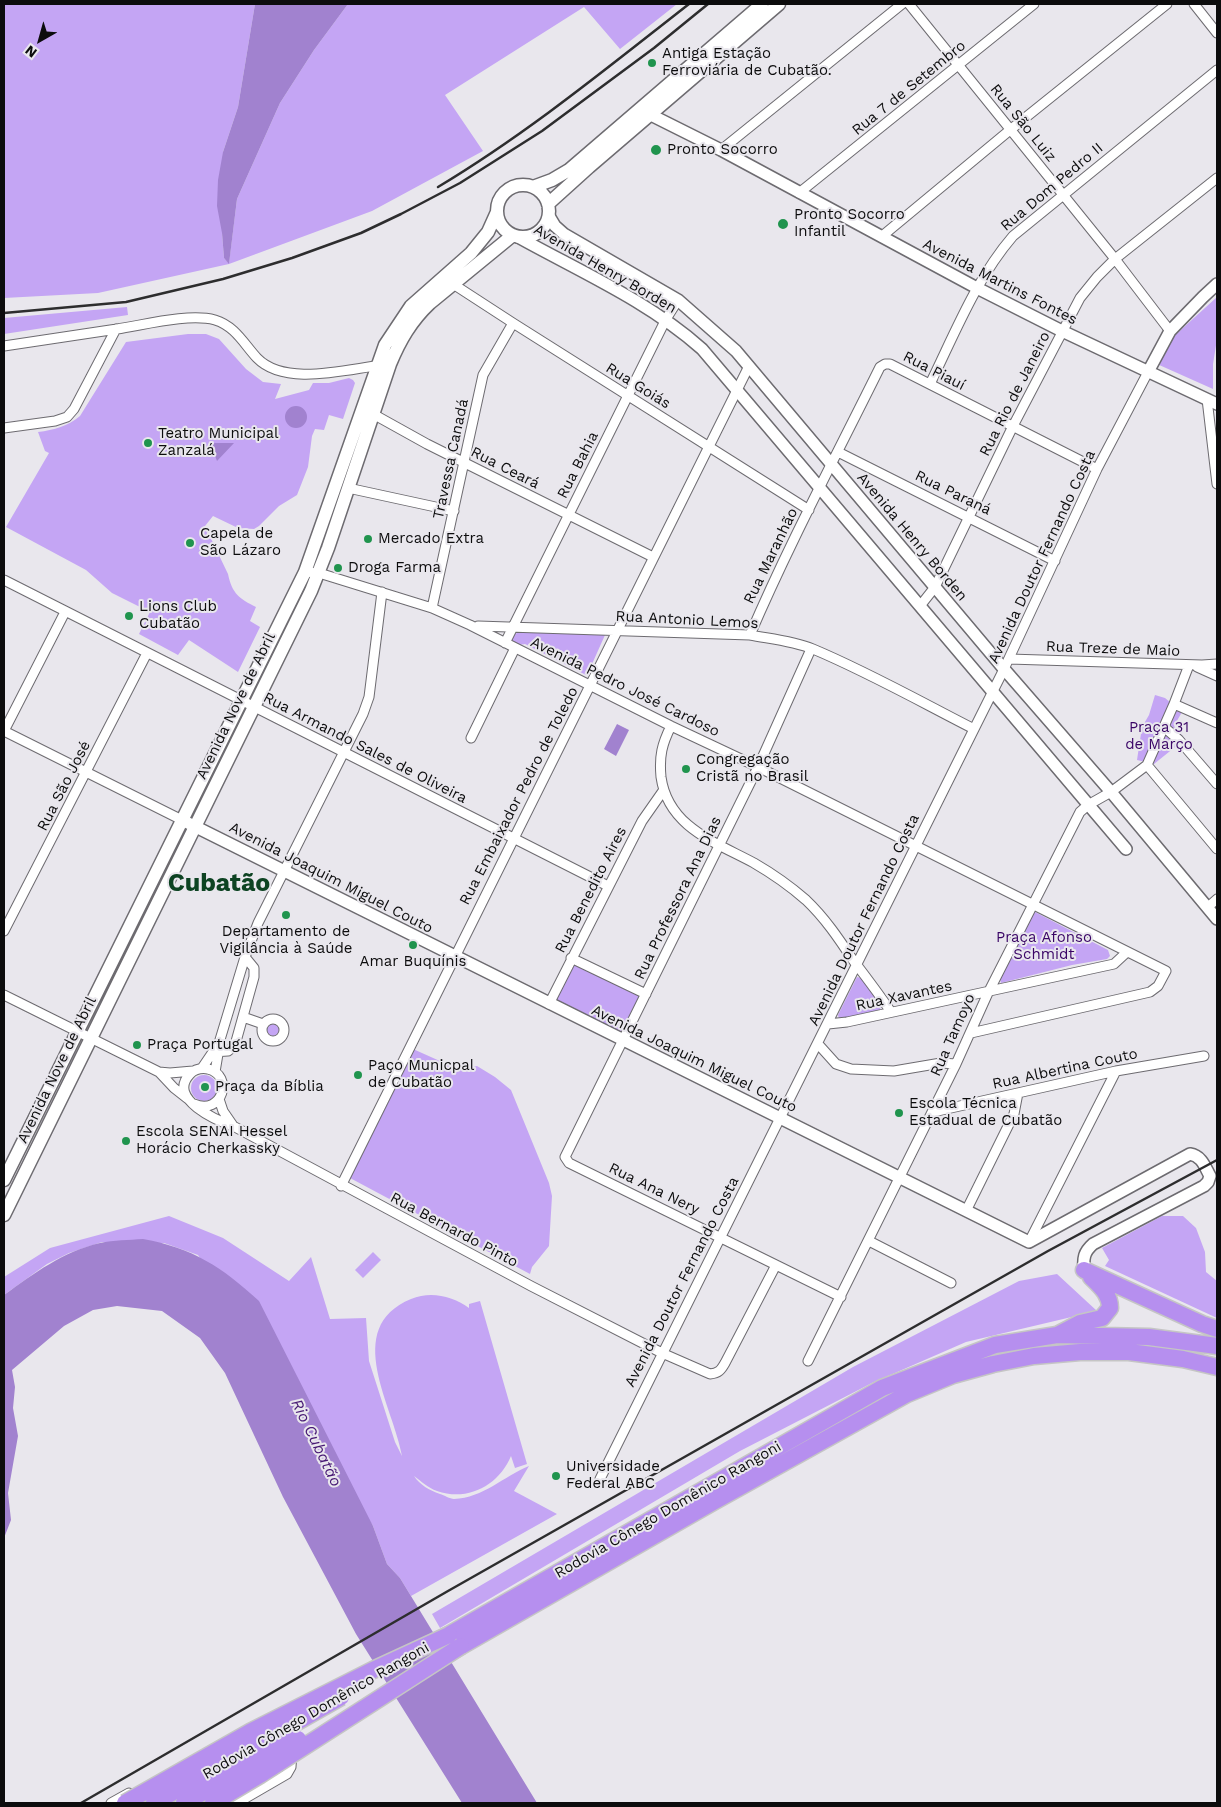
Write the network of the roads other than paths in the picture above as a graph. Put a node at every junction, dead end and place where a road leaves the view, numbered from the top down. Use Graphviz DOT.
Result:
graph roads {
  1 [pos="762,4"];
  2 [pos="779,4"];
  3 [pos="902,4"];
  4 [pos="909,4"];
  5 [pos="1034,4"];
  6 [pos="1167,4"];
  7 [pos="1194,4"];
  8 [pos="1217,33"];
  9 [pos="731,38"];
  10 [pos="958,66"];
  11 [pos="1217,70"];
  12 [pos="645,112"];
  13 [pos="1010,130"];
  14 [pos="721,150"];
  15 [pos="1217,178"];
  16 [pos="533,187"];
  17 [pos="800,192"];
  18 [pos="1062,194"];
  19 [pos="548,210"];
  20 [pos="497,212"];
  21 [pos="516,236"];
  22 [pos="881,237"];
  23 [pos="1115,259"];
  24 [pos="453,284"];
  25 [pos="1217,284"];
  26 [pos="977,288"];
  27 [pos="678,300"];
  28 [pos="666,319"];
  29 [pos="513,323"];
  30 [pos="116,329"];
  31 [pos="1062,331"];
  32 [pos="1170,331"];
  33 [pos="4,346"];
  34 [pos="383,364"];
  35 [pos="749,366"];
  36 [pos="1148,372"];
  37 [pos="930,384"];
  38 [pos="737,390"];
  39 [pos="628,396"];
  40 [pos="1212,402"];
  41 [pos="373,414"];
  42 [pos="1013,426"];
  43 [pos="4,428"];
  44 [pos="708,446"];
  45 [pos="838,452"];
  46 [pos="464,462"];
  47 [pos="832,465"];
  48 [pos="1097,469"];
  49 [pos="1217,484"];
  50 [pos="348,488"];
  51 [pos="819,489"];
  52 [pos="808,510"];
  53 [pos="454,511"];
  54 [pos="568,515"];
  55 [pos="969,516"];
  56 [pos="653,557"];
  57 [pos="1055,561"];
  58 [pos="305,572"];
  59 [pos="319,574"];
  60 [pos="4,580"];
  61 [pos="935,587"];
  62 [pos="382,592"];
  63 [pos="920,606"];
  64 [pos="432,608"];
  65 [pos="65,612"];
  66 [pos="470,624"];
  67 [pos="512,627"];
  68 [pos="617,631"];
  69 [pos="750,635"];
  70 [pos="505,643"];
  71 [pos="515,648"];
  72 [pos="811,649"];
  73 [pos="147,653"];
  74 [pos="1006,664"];
  75 [pos="1217,664"];
  76 [pos="1191,665"];
  77 [pos="1217,676"];
  78 [pos="590,685"];
  79 [pos="992,692"];
  80 [pos="241,701"];
  81 [pos="1174,704"];
  82 [pos="254,707"];
  83 [pos="1217,723"];
  84 [pos="671,726"];
  85 [pos="1164,727"];
  86 [pos="974,729"];
  87 [pos="4,731"];
  88 [pos="471,738"];
  89 [pos="343,752"];
  90 [pos="1146,765"];
  91 [pos="758,767"];
  92 [pos="87,772"];
  93 [pos="1217,784"];
  94 [pos="663,792"];
  95 [pos="1111,792"];
  96 [pos="1088,805"];
  97 [pos="182,820"];
  98 [pos="195,826"];
  99 [pos="513,838"];
  100 [pos="719,846"];
  101 [pos="915,846"];
  102 [pos="1126,849"];
  103 [pos="1217,849"];
  104 [pos="284,871"];
  105 [pos="608,886"];
  106 [pos="1217,899"];
  107 [pos="1032,904"];
  108 [pos="1208,907"];
  109 [pos="1217,919"];
  110 [pos="4,931"];
  111 [pos="1127,952"];
  112 [pos="454,956"];
  113 [pos="246,957"];
  114 [pos="571,958"];
  115 [pos="857,964"];
  116 [pos="988,992"];
  117 [pos="646,994"];
  118 [pos="4,995"];
  119 [pos="549,1004"];
  120 [pos="891,1012"];
  121 [pos="243,1017"];
  122 [pos="263,1024"];
  123 [pos="828,1024"];
  124 [pos="77,1031"];
  125 [pos="971,1033"];
  126 [pos="90,1038"];
  127 [pos="622,1040"];
  128 [pos="818,1044"];
  129 [pos="217,1049"];
  130 [pos="1204,1056"];
  131 [pos="956,1064"];
  132 [pos="198,1070"];
  133 [pos="1116,1071"];
  134 [pos="160,1072"];
  135 [pos="215,1072"];
  136 [pos="1018,1093"];
  137 [pos="219,1099"];
  138 [pos="191,1101"];
  139 [pos="933,1112"];
  140 [pos="780,1118"];
  141 [pos="235,1127"];
  142 [pos="565,1157"];
  143 [pos="900,1178"];
  144 [pos="4,1180"];
  145 [pos="341,1186"];
  146 [pos="966,1211"];
  147 [pos="4,1214"];
  148 [pos="720,1237"];
  149 [pos="869,1241"];
  150 [pos="1029,1242"];
  151 [pos="776,1265"];
  152 [pos="1084,1270"];
  153 [pos="951,1283"];
  154 [pos="841,1297"];
  155 [pos="1217,1329"];
  156 [pos="1057,1335"];
  157 [pos="1217,1346"];
  158 [pos="662,1353"];
  159 [pos="808,1361"];
  160 [pos="1215,1367"];
  161 [pos="600,1479"];
  162 [pos="552,1586"];
  163 [pos="455,1640"];
  164 [pos="111,1803"];
  165 [pos="125,1803"];
  166 [pos="154,1803"];
  167 [pos="184,1803"];
  168 [pos="213,1803"];
  169 [pos="237,1803"];
  1 -- 9 [label="main road"];
  2 -- 9 [label="main road"];
  3 -- 14 [label="street"];
  4 -- 10 [label="street, Rua São Luiz"];
  5 -- 10 [label="street, Rua 7 de Setembro"];
  6 -- 13 [label="street"];
  7 -- 8 [label="street"];
  9 -- 12 [label="main road"];
  10 -- 13 [label="street, Rua São Luiz"];
  10 -- 17 [label="street, Rua 7 de Setembro"];
  11 -- 18 [label="street, Rua Dom Pedro II"];
  12 -- 14 [label="street, Avenida Martins Fontes"];
  12 -- 16 [label="main road"];
  12 -- 19 [label="main road"];
  13 -- 18 [label="street, Rua São Luiz"];
  13 -- 22 [label="street"];
  14 -- 17 [label="street, Avenida Martins Fontes"];
  15 -- 23 [label="street, Rua Rio de Janeiro"];
  16 -- 19 [label="main road"];
  16 -- 20 [label="main road"];
  17 -- 22 [label="street, Avenida Martins Fontes"];
  18 -- 23 [label="street, Rua São Luiz"];
  18 -- 26 [label="street, Rua Dom Pedro II"];
  19 -- 21 [label="main road"];
  19 -- 27 [label="street, Avenida Henry Borden"];
  20 -- 21 [label="main road"];
  20 -- 34 [label="main road, Avenida Nove de Abril"];
  21 -- 24 [label="main road, Avenida Nove de Abril"];
  21 -- 28 [label="street, Avenida Henry Borden"];
  22 -- 26 [label="street, Avenida Martins Fontes"];
  23 -- 31 [label="street, Rua Rio de Janeiro"];
  23 -- 32 [label="street, Rua São Luiz"];
  24 -- 29 [label="street, Rua Goiás"];
  24 -- 34 [label="main road, Avenida Nove de Abril"];
  25 -- 32 [label="street"];
  26 -- 31 [label="street, Avenida Martins Fontes"];
  26 -- 37 [label="street, Rua Dom Pedro II"];
  27 -- 28 [label="street, Rua Bahia"];
  27 -- 35 [label="street, Avenida Henry Borden"];
  28 -- 38 [label="street, Avenida Henry Borden"];
  28 -- 39 [label="street, Rua Bahia"];
  29 -- 39 [label="street, Rua Goiás"];
  29 -- 46 [label="street, Travessa Canadá"];
  30 -- 33 [label="street"];
  30 -- 34 [label="street"];
  30 -- 43 [label="street"];
  31 -- 36 [label="street, Avenida Martins Fontes"];
  31 -- 42 [label="street, Rua Rio de Janeiro"];
  32 -- 36 [label="street"];
  34 -- 41 [label="main road, Avenida Nove de Abril"];
  34 -- 58 [label="main road, Avenida Nove de Abril"];
  35 -- 38 [label="street, Rua Embaixador Pedro de Toledo"];
  35 -- 47 [label="street, Avenida Henry Borden"];
  36 -- 40 [label="street, Avenida Martins Fontes"];
  36 -- 48 [label="street, Avenida Doutor Fernando Costa"];
  37 -- 42 [label="street, Rua Piauí"];
  37 -- 45 [label="street, Rua Piauí"];
  38 -- 44 [label="street, Rua Embaixador Pedro de Toledo"];
  38 -- 51 [label="street, Avenida Henry Borden"];
  39 -- 44 [label="street, Rua Goiás"];
  39 -- 54 [label="street, Rua Bahia"];
  40 -- 49 [label="street"];
  41 -- 46 [label="street, Rua Ceará"];
  41 -- 50 [label="main road, Avenida Nove de Abril"];
  42 -- 48 [label="street, Rua Piauí"];
  42 -- 55 [label="street, Rua Rio de Janeiro"];
  44 -- 52 [label="street, Rua Goiás"];
  44 -- 56 [label="street, Rua Embaixador Pedro de Toledo"];
  45 -- 47 [label="street, Rua Piauí"];
  45 -- 55 [label="street, Rua Paraná"];
  46 -- 53 [label="street, Travessa Canadá"];
  46 -- 54 [label="street, Rua Ceará"];
  47 -- 51 [label="street, Rua Piauí"];
  47 -- 61 [label="street, Avenida Henry Borden"];
  48 -- 57 [label="street, Avenida Doutor Fernando Costa"];
  50 -- 53 [label="street"];
  50 -- 59 [label="main road, Avenida Nove de Abril"];
  51 -- 52 [label="street, Rua Maranhão"];
  51 -- 63 [label="street, Avenida Henry Borden"];
  52 -- 69 [label="street, Rua Maranhão"];
  53 -- 64 [label="street, Travessa Canadá"];
  54 -- 56 [label="street, Rua Ceará"];
  54 -- 67 [label="street, Rua Bahia"];
  55 -- 57 [label="street, Rua Paraná"];
  55 -- 61 [label="street, Rua Rio de Janeiro"];
  56 -- 68 [label="street, Rua Embaixador Pedro de Toledo"];
  57 -- 74 [label="street, Avenida Doutor Fernando Costa"];
  58 -- 59 [label="street, Avenida Pedro José Cardoso"];
  58 -- 80 [label="main road, Avenida Nove de Abril"];
  59 -- 62 [label="street, Avenida Pedro José Cardoso"];
  59 -- 82 [label="main road, Avenida Nove de Abril"];
  60 -- 65 [label="street, Rua Armando Sales de Oliveira"];
  61 -- 63 [label="street, Rua Rio de Janeiro"];
  61 -- 74 [label="street, Avenida Henry Borden"];
  62 -- 64 [label="street, Avenida Pedro José Cardoso"];
  62 -- 89 [label="street"];
  63 -- 79 [label="street, Avenida Henry Borden"];
  64 -- 66 [label="street, Avenida Pedro José Cardoso"];
  65 -- 73 [label="street, Rua Armando Sales de Oliveira"];
  65 -- 87 [label="street"];
  66 -- 67 [label="street, Rua Antonio Lemos"];
  66 -- 70 [label="street, Avenida Pedro José Cardoso"];
  67 -- 68 [label="street, Rua Antonio Lemos"];
  67 -- 70 [label="street, Rua Bahia"];
  68 -- 69 [label="street, Rua Antonio Lemos"];
  68 -- 78 [label="street, Rua Embaixador Pedro de Toledo"];
  69 -- 72 [label="street, Rua Antonio Lemos"];
  70 -- 71 [label="street, Avenida Pedro José Cardoso"];
  71 -- 78 [label="street, Avenida Pedro José Cardoso"];
  71 -- 88 [label="street"];
  72 -- 86 [label="street, Rua Antonio Lemos"];
  72 -- 91 [label="street, Rua Professora Ana Dias"];
  73 -- 80 [label="street, Rua Armando Sales de Oliveira"];
  73 -- 92 [label="street, Rua São José"];
  74 -- 76 [label="street, Rua Treze de Maio"];
  74 -- 79 [label="street, Avenida Doutor Fernando Costa"];
  74 -- 95 [label="street, Avenida Henry Borden"];
  75 -- 76 [label="street, Rua Treze de Maio"];
  76 -- 77 [label="street"];
  76 -- 81 [label="street"];
  78 -- 84 [label="street, Avenida Pedro José Cardoso"];
  78 -- 99 [label="street, Rua Embaixador Pedro de Toledo"];
  79 -- 86 [label="street, Avenida Doutor Fernando Costa"];
  79 -- 96 [label="street, Avenida Henry Borden"];
  80 -- 82 [label="street, Rua Armando Sales de Oliveira"];
  80 -- 97 [label="main road, Avenida Nove de Abril"];
  81 -- 83 [label="street"];
  81 -- 85 [label="street"];
  82 -- 89 [label="street, Rua Armando Sales de Oliveira"];
  82 -- 98 [label="main road, Avenida Nove de Abril"];
  84 -- 91 [label="street, Avenida Pedro José Cardoso"];
  84 -- 94 [label="street"];
  85 -- 90 [label="street"];
  85 -- 93 [label="street"];
  86 -- 101 [label="street, Avenida Doutor Fernando Costa"];
  87 -- 92 [label="street, Avenida Joaquim Miguel Couto"];
  89 -- 99 [label="street, Rua Armando Sales de Oliveira"];
  89 -- 104 [label="street"];
  90 -- 95 [label="street"];
  90 -- 103 [label="street"];
  91 -- 100 [label="street, Rua Professora Ana Dias"];
  91 -- 101 [label="street, Avenida Pedro José Cardoso"];
  92 -- 97 [label="street, Avenida Joaquim Miguel Couto"];
  92 -- 110 [label="street, Rua São José"];
  94 -- 100 [label="street"];
  94 -- 105 [label="street, Rua Benedito Aires"];
  95 -- 96 [label="street"];
  95 -- 108 [label="street, Avenida Henry Borden"];
  96 -- 102 [label="street, Avenida Henry Borden"];
  96 -- 107 [label="street, Rua Tamoyo"];
  97 -- 98 [label="street, Avenida Joaquim Miguel Couto"];
  97 -- 124 [label="main road, Avenida Nove de Abril"];
  98 -- 104 [label="street, Avenida Joaquim Miguel Couto"];
  98 -- 126 [label="main road, Avenida Nove de Abril"];
  99 -- 105 [label="street, Rua Armando Sales de Oliveira"];
  99 -- 112 [label="street, Rua Embaixador Pedro de Toledo"];
  100 -- 115 [label="street"];
  100 -- 117 [label="street, Rua Professora Ana Dias"];
  101 -- 107 [label="street, Avenida Pedro José Cardoso"];
  101 -- 115 [label="street, Avenida Doutor Fernando Costa"];
  104 -- 112 [label="street, Avenida Joaquim Miguel Couto"];
  104 -- 113 [label="street"];
  105 -- 114 [label="street, Rua Benedito Aires"];
  106 -- 108 [label="street"];
  107 -- 111 [label="street, Avenida Pedro José Cardoso"];
  107 -- 116 [label="street, Rua Tamoyo"];
  108 -- 109 [label="street, Avenida Henry Borden"];
  111 -- 116 [label="street, Rua Xavantes"];
  111 -- 125 [label="street, Avenida Pedro José Cardoso"];
  112 -- 119 [label="street, Avenida Joaquim Miguel Couto"];
  112 -- 145 [label="street, Rua Embaixador Pedro de Toledo"];
  113 -- 121 [label="street"];
  113 -- 129 [label="street"];
  114 -- 117 [label="street"];
  114 -- 119 [label="street, Rua Benedito Aires"];
  115 -- 120 [label="street"];
  115 -- 123 [label="street, Avenida Doutor Fernando Costa"];
  116 -- 120 [label="street, Rua Xavantes"];
  116 -- 125 [label="street, Rua Tamoyo"];
  117 -- 127 [label="street, Rua Professora Ana Dias"];
  118 -- 124 [label="street"];
  119 -- 127 [label="street, Avenida Joaquim Miguel Couto"];
  120 -- 123 [label="street, Rua Xavantes"];
  121 -- 122 [label="street"];
  121 -- 129 [label="street"];
  123 -- 128 [label="street, Avenida Doutor Fernando Costa"];
  124 -- 126 [label="street"];
  124 -- 144 [label="main road, Avenida Nove de Abril"];
  125 -- 131 [label="street, Rua Tamoyo"];
  126 -- 134 [label="street"];
  126 -- 147 [label="main road, Avenida Nove de Abril"];
  127 -- 140 [label="street, Avenida Joaquim Miguel Couto"];
  127 -- 142 [label="street, Rua Professora Ana Dias"];
  128 -- 131 [label="street"];
  128 -- 140 [label="street, Avenida Doutor Fernando Costa"];
  129 -- 132 [label="street"];
  129 -- 135 [label="street"];
  130 -- 133 [label="street, Rua Albertina Couto"];
  131 -- 139 [label="street, Rua Tamoyo"];
  132 -- 134 [label="street"];
  132 -- 135 [label="street"];
  132 -- 138 [label="street"];
  133 -- 136 [label="street, Rua Albertina Couto"];
  133 -- 150 [label="street"];
  134 -- 138 [label="street, Rua Bernardo Pinto"];
  135 -- 137 [label="street"];
  136 -- 139 [label="street, Rua Albertina Couto"];
  136 -- 146 [label="street"];
  137 -- 138 [label="street"];
  137 -- 141 [label="street, Rua Bernardo Pinto"];
  138 -- 141 [label="street, Rua Bernardo Pinto"];
  139 -- 143 [label="street, Rua Tamoyo"];
  140 -- 143 [label="street, Avenida Joaquim Miguel Couto"];
  140 -- 148 [label="street, Avenida Doutor Fernando Costa"];
  141 -- 145 [label="street, Rua Bernardo Pinto"];
  142 -- 148 [label="street, Rua Ana Nery"];
  143 -- 146 [label="street, Avenida Joaquim Miguel Couto"];
  143 -- 149 [label="street, Rua Tamoyo"];
  145 -- 158 [label="street, Rua Bernardo Pinto"];
  146 -- 150 [label="street, Avenida Joaquim Miguel Couto"];
  148 -- 151 [label="street, Rua Ana Nery"];
  148 -- 158 [label="street, Avenida Doutor Fernando Costa"];
  149 -- 153 [label="street"];
  149 -- 154 [label="street, Rua Tamoyo"];
  150 -- 152 [label="street"];
  151 -- 154 [label="street, Rua Ana Nery"];
  151 -- 158 [label="street, Rua Bernardo Pinto"];
  152 -- 155 [label="highway"];
  152 -- 156 [label="highway"];
  154 -- 159 [label="street, Rua Tamoyo"];
  156 -- 157 [label="highway, Rodovia Cônego Domênico Rangoni"];
  156 -- 162 [label="highway, Rodovia Cônego Domênico Rangoni"];
  158 -- 161 [label="street, Avenida Doutor Fernando Costa"];
  160 -- 162 [label="highway, Rodovia Cônego Domênico Rangoni"];
  162 -- 163 [label="highway, Rodovia Cônego Domênico Rangoni"];
  163 -- 165 [label="highway, bridge"];
  163 -- 166 [label="highway, Rodovia Cônego Domênico Rangoni, bridge"];
  163 -- 167 [label="highway, Rodovia Cônego Domênico Rangoni, bridge"];
  163 -- 168 [label="highway, bridge"];
  164 -- 169 [label="street"];
}
